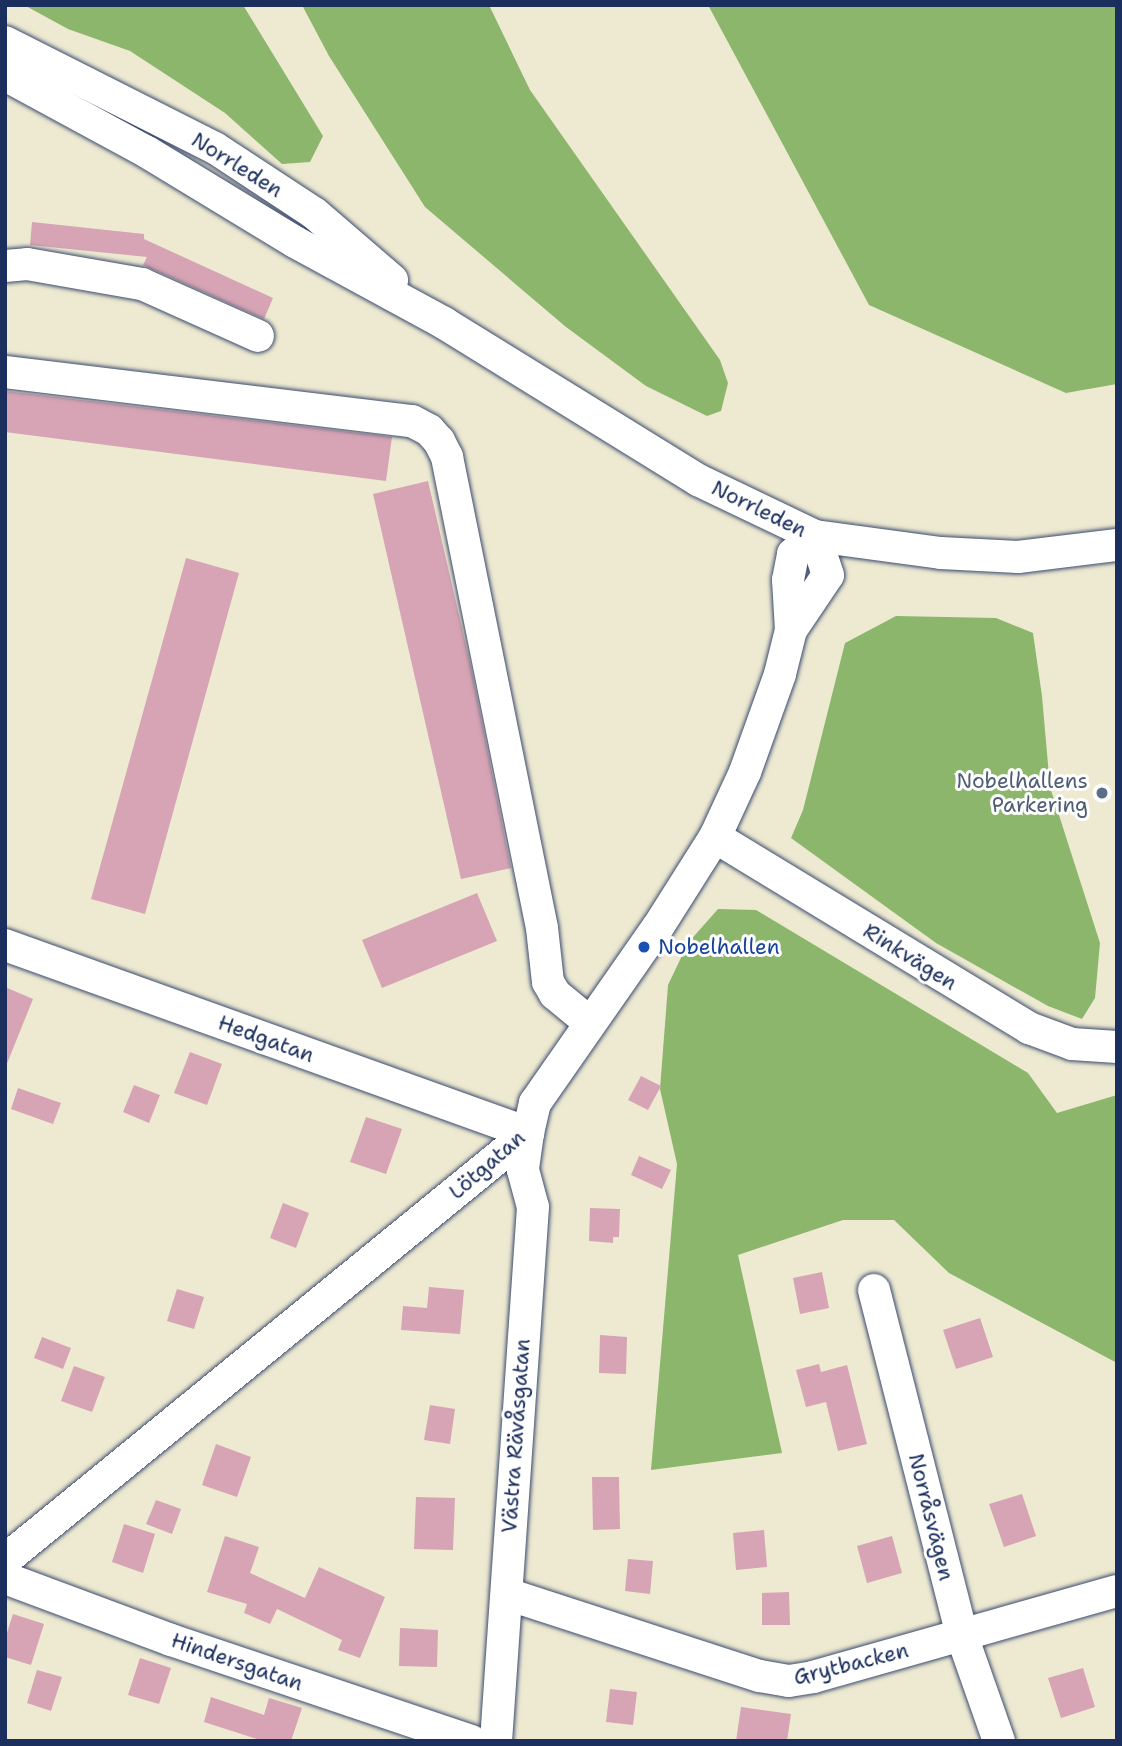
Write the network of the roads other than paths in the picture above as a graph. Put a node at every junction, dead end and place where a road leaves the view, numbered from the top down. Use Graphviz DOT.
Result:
graph roads {
  1 [pos="5,42"];
  2 [pos="5,75"];
  3 [pos="5,266"];
  4 [pos="444,323"];
  5 [pos="258,336"];
  6 [pos="5,372"];
  7 [pos="815,536"];
  8 [pos="1117,545"];
  9 [pos="715,837"];
  10 [pos="5,945"];
  11 [pos="590,1023"];
  12 [pos="1117,1047"];
  13 [pos="528,1133"];
  14 [pos="874,1290"];
  15 [pos="5,1560"];
  16 [pos="5,1578"];
  17 [pos="1117,1591"];
  18 [pos="507,1594"];
  19 [pos="962,1636"];
  20 [pos="471,1741"];
  21 [pos="496,1741"];
  22 [pos="999,1741"];
  1 -- 4 [label="street, Norrleden"];
  2 -- 4 [label="street, Norrleden"];
  3 -- 5 [label="street"];
  4 -- 7 [label="street, Norrleden"];
  6 -- 11 [label="street"];
  7 -- 8 [label="street, Norrleden"];
  7 -- 9 [label="street, Lötgatan"];
  9 -- 11 [label="street, Lötgatan"];
  9 -- 12 [label="street, Rinkvägen"];
  10 -- 13 [label="street, Hedgatan"];
  11 -- 13 [label="street, Lötgatan"];
  13 -- 15 [label="street, Lötgatan"];
  13 -- 18 [label="street, Västra Rävåsgatan"];
  14 -- 19 [label="street, Norråsvägen"];
  16 -- 20 [label="street, Hindersgatan"];
  17 -- 19 [label="street, Grytbacken"];
  18 -- 19 [label="street, Grytbacken"];
  18 -- 21 [label="street, Västra Rävåsgatan"];
  19 -- 22 [label="street, Norråsvägen"];
}
